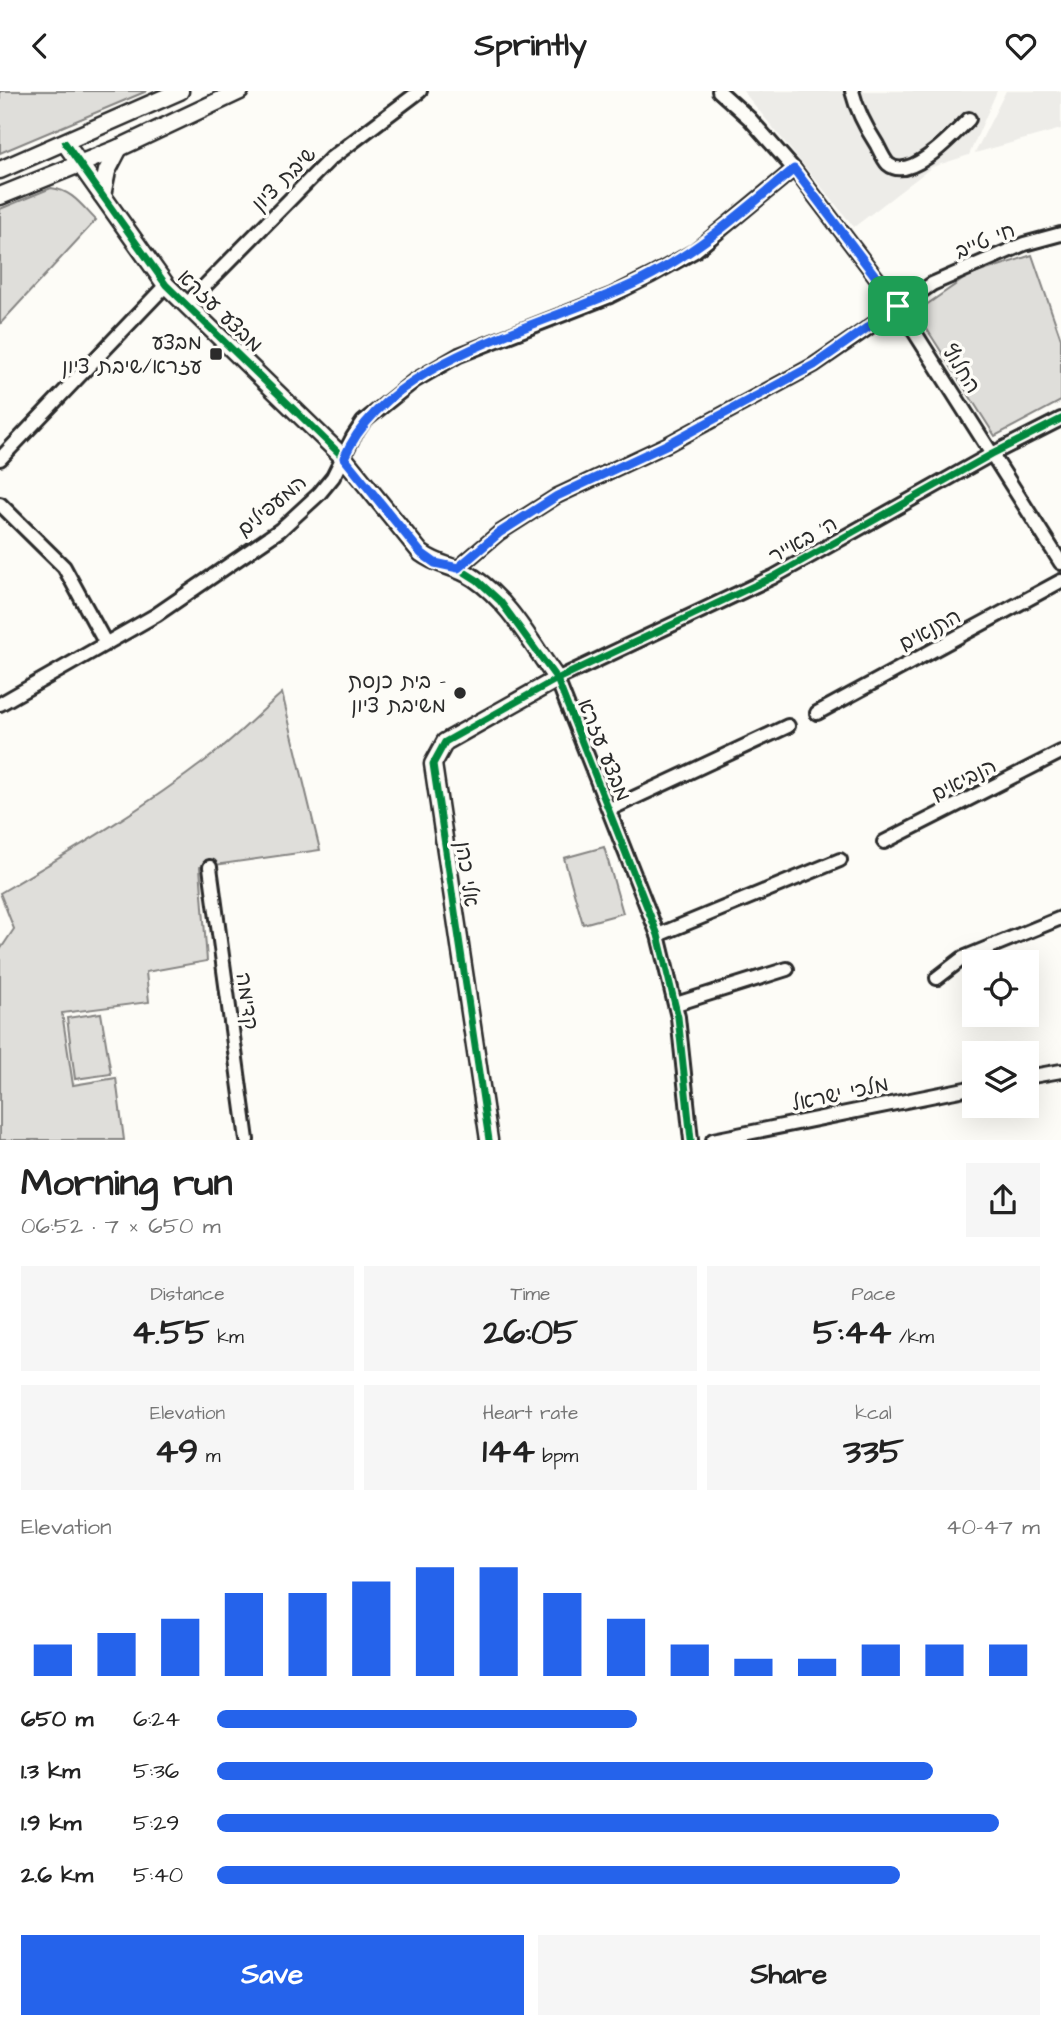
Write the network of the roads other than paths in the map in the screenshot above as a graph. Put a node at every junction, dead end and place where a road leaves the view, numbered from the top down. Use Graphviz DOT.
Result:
graph roads {
  1 [pos="180,91"];
  2 [pos="240,91"];
  3 [pos="420,91"];
  4 [pos="719,91"];
  5 [pos="852,91"];
  6 [pos="969,119"];
  7 [pos="65,142"];
  8 [pos="119,148"];
  9 [pos="81,165"];
  10 [pos="794,169"];
  11 [pos="0,170"];
  12 [pos="102,195"];
  13 [pos="0,196"];
  14 [pos="1061,234"];
  15 [pos="166,285"];
  16 [pos="186,305"];
  17 [pos="898,306"];
  18 [pos="1061,419"];
  19 [pos="992,454"];
  20 [pos="344,458"];
  21 [pos="0,459"];
  22 [pos="0,504"];
  23 [pos="1061,563"];
  24 [pos="458,568"];
  25 [pos="1061,582"];
  26 [pos="106,644"];
  27 [pos="557,679"];
  28 [pos="0,704"];
  29 [pos="817,713"];
  30 [pos="788,726"];
  31 [pos="1061,753"];
  32 [pos="610,809"];
  33 [pos="884,842"];
  34 [pos="840,860"];
  35 [pos="210,867"];
  36 [pos="1061,918"];
  37 [pos="658,935"];
  38 [pos="787,969"];
  39 [pos="937,978"];
  40 [pos="676,1004"];
  41 [pos="1061,1071"];
  42 [pos="1039,1075"];
  43 [pos="962,1090"];
  44 [pos="247,1140"];
  45 [pos="489,1140"];
  46 [pos="691,1140"];
  47 [pos="713,1140"];
  1 -- 7 [label="street"];
  2 -- 8 [label="street"];
  3 -- 16 [label="street, שיבת ציון"];
  4 -- 10 [label="street, החלוץ"];
  5 -- 6 [label="street"];
  7 -- 9 [label="street, מבצע עזרא"];
  7 -- 11 [label="street"];
  8 -- 9 [label="street"];
  8 -- 12 [label="street"];
  9 -- 12 [label="street, מבצע עזרא"];
  9 -- 13 [label="street"];
  10 -- 17 [label="street, החלוץ"];
  10 -- 20 [label="street, המעפילים"];
  12 -- 15 [label="street, מבצע עזרא"];
  14 -- 17 [label="street, חי טייב"];
  15 -- 16 [label="street, מבצע עזרא"];
  15 -- 21 [label="street"];
  16 -- 20 [label="street, מבצע עזרא"];
  17 -- 19 [label="street, החלוץ"];
  17 -- 24 [label="street, חי טייב"];
  18 -- 19 [label="street, ה' באייר"];
  19 -- 23 [label="street, החלוץ"];
  19 -- 27 [label="street, ה' באייר"];
  20 -- 24 [label="street, מבצע עזרא"];
  20 -- 26 [label="street, המעפילים"];
  22 -- 26 [label="street"];
  24 -- 27 [label="street, מבצע עזרא"];
  25 -- 29 [label="street, התנאים"];
  26 -- 28 [label="street, המעפילים"];
  27 -- 32 [label="street, מבצע עזרא"];
  27 -- 45 [label="street, אלי כהן"];
  30 -- 32 [label="street"];
  31 -- 33 [label="street, הנביאים"];
  32 -- 37 [label="street, מבצע עזרא"];
  34 -- 37 [label="street"];
  35 -- 44 [label="street, קדימה"];
  36 -- 39 [label="street"];
  37 -- 40 [label="street, מבצע עזרא"];
  38 -- 40 [label="street"];
  40 -- 46 [label="street, מבצע עזרא"];
  41 -- 42 [label="street"];
  43 -- 47 [label="street, מלכי ישראל"];
}
